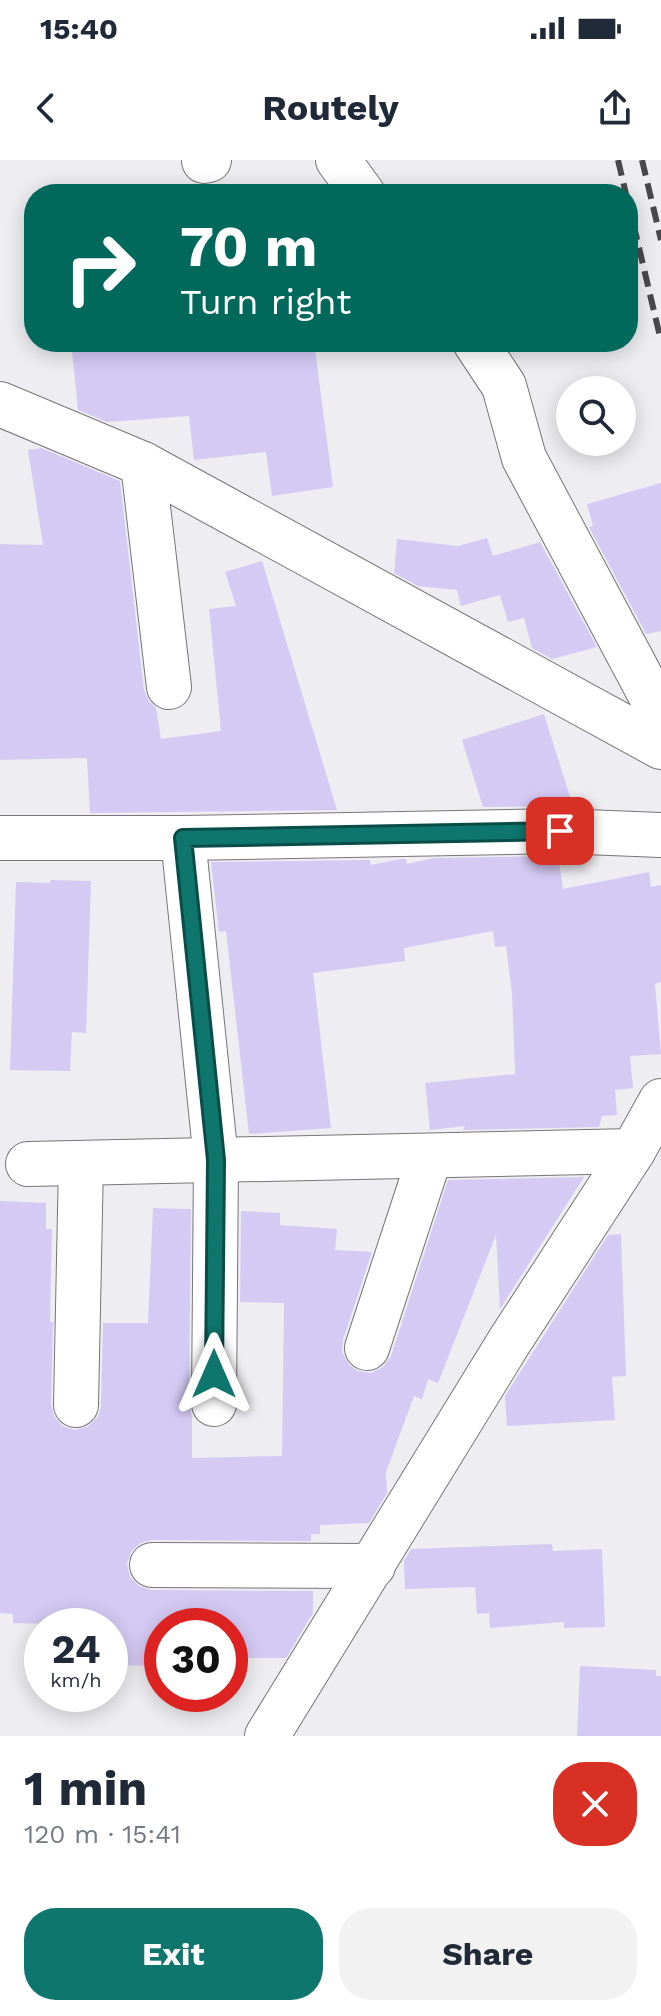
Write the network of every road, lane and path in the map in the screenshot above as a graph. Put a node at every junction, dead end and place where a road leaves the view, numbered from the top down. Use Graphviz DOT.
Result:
graph roads {
  1 [pos="338,160"];
  2 [pos="356,184"];
  3 [pos="482,352"];
  4 [pos="0,404"];
  5 [pos="143,464"];
  6 [pos="169,687"];
  7 [pos="661,715"];
  8 [pos="661,747"];
  9 [pos="661,835"];
  10 [pos="0,838"];
  11 [pos="183,838"];
  12 [pos="0,857"];
  13 [pos="661,1101"];
  14 [pos="633,1151"];
  15 [pos="430,1156"];
  16 [pos="216,1160"];
  17 [pos="81,1163"];
  18 [pos="28,1164"];
  19 [pos="367,1348"];
  20 [pos="214,1404"];
  21 [pos="76,1405"];
  22 [pos="152,1565"];
  23 [pos="373,1566"];
  24 [pos="267,1736"];
  1 -- 2 [label="street"];
  3 -- 7 [label="street"];
  4 -- 5 [label="street"];
  5 -- 6 [label="street"];
  5 -- 8 [label="street"];
  9 -- 11 [label="street"];
  10 -- 11 [label="street"];
  10 -- 12 [label="street"];
  11 -- 16 [label="street"];
  13 -- 14 [label="street"];
  14 -- 15 [label="street"];
  14 -- 23 [label="street"];
  15 -- 16 [label="street"];
  15 -- 19 [label="street"];
  16 -- 17 [label="street"];
  16 -- 20 [label="street"];
  17 -- 18 [label="street"];
  17 -- 21 [label="street"];
  22 -- 23 [label="street"];
  23 -- 24 [label="street"];
}
